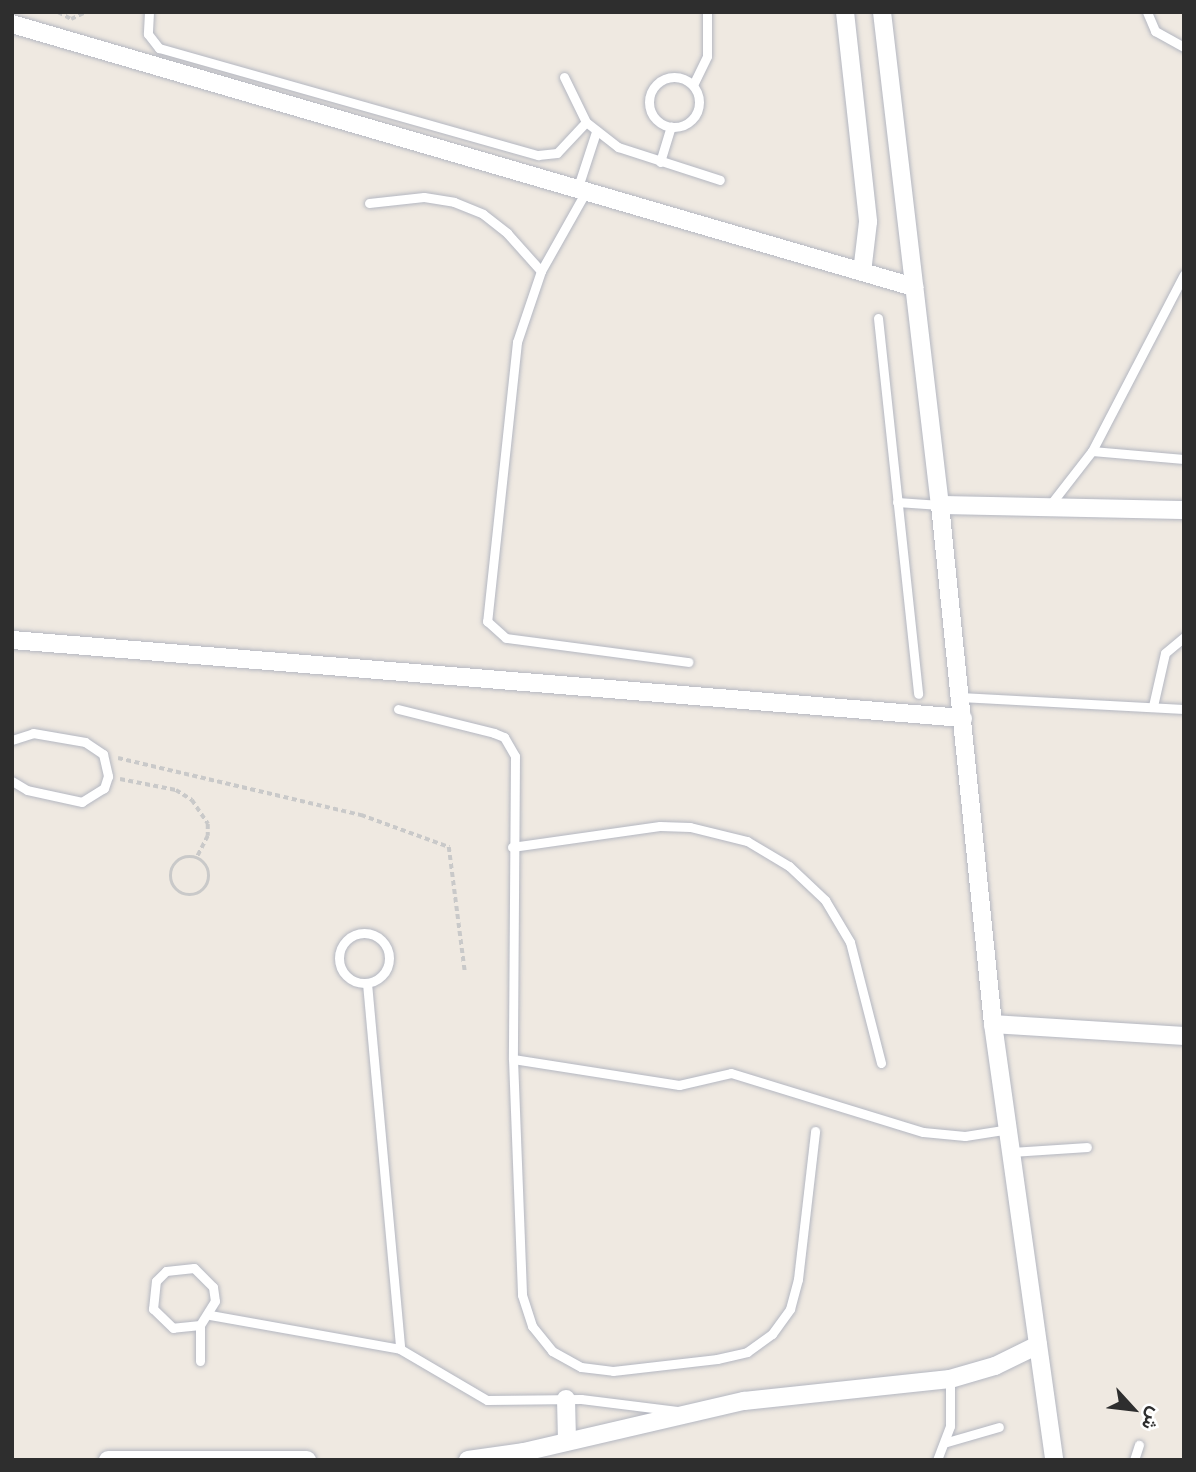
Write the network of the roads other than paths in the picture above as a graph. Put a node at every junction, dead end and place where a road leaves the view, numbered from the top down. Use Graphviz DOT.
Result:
graph roads {
  1 [pos="149,12"];
  2 [pos="707,12"];
  3 [pos="845,12"];
  4 [pos="882,12"];
  5 [pos="1147,12"];
  6 [pos="12,24"];
  7 [pos="1184,47"];
  8 [pos="564,77"];
  9 [pos="693,85"];
  10 [pos="586,122"];
  11 [pos="671,127"];
  12 [pos="596,132"];
  13 [pos="660,162"];
  14 [pos="720,180"];
  15 [pos="581,192"];
  16 [pos="369,203"];
  17 [pos="541,271"];
  18 [pos="862,272"];
  19 [pos="1184,274"];
  20 [pos="914,287"];
  21 [pos="878,318"];
  22 [pos="1092,451"];
  23 [pos="1184,459"];
  24 [pos="897,502"];
  25 [pos="940,505"];
  26 [pos="1050,505"];
  27 [pos="1184,510"];
  28 [pos="1184,637"];
  29 [pos="12,640"];
  30 [pos="688,662"];
  31 [pos="918,694"];
  32 [pos="960,697"];
  33 [pos="1153,706"];
  34 [pos="398,709"];
  35 [pos="1184,709"];
  36 [pos="963,718"];
  37 [pos="12,740"];
  38 [pos="12,782"];
  39 [pos="512,847"];
  40 [pos="367,984"];
  41 [pos="993,1024"];
  42 [pos="1184,1036"];
  43 [pos="513,1059"];
  44 [pos="881,1063"];
  45 [pos="1009,1129"];
  46 [pos="815,1131"];
  47 [pos="1087,1147"];
  48 [pos="1012,1152"];
  49 [pos="210,1315"];
  50 [pos="200,1325"];
  51 [pos="1038,1345"];
  52 [pos="400,1349"];
  53 [pos="200,1361"];
  54 [pos="950,1379"];
  55 [pos="566,1399"];
  56 [pos="689,1414"];
  57 [pos="999,1427"];
  58 [pos="567,1441"];
  59 [pos="947,1442"];
  60 [pos="1139,1445"];
  61 [pos="108,1460"];
  62 [pos="307,1460"];
  63 [pos="468,1460"];
  64 [pos="937,1460"];
  65 [pos="1054,1460"];
  66 [pos="1134,1460"];
  1 -- 10 [label="lane"];
  2 -- 9 [label="lane"];
  3 -- 18 [label="street"];
  4 -- 20 [label="street"];
  5 -- 7 [label="lane"];
  6 -- 15 [label="street"];
  8 -- 10 [label="lane"];
  9 -- 11 [label="lane"];
  9 -- 11 [label="lane"];
  10 -- 12 [label="lane"];
  11 -- 13 [label="lane"];
  12 -- 13 [label="lane"];
  12 -- 15 [label="lane"];
  13 -- 14 [label="lane"];
  15 -- 17 [label="lane"];
  15 -- 18 [label="street"];
  16 -- 17 [label="lane"];
  17 -- 30 [label="lane"];
  18 -- 20 [label="street"];
  19 -- 22 [label="lane"];
  20 -- 25 [label="street"];
  21 -- 24 [label="lane"];
  22 -- 23 [label="lane"];
  22 -- 26 [label="lane"];
  24 -- 25 [label="lane"];
  24 -- 31 [label="lane"];
  25 -- 26 [label="street"];
  25 -- 32 [label="street"];
  26 -- 27 [label="street"];
  28 -- 33 [label="lane"];
  29 -- 36 [label="street"];
  32 -- 33 [label="lane"];
  32 -- 36 [label="street"];
  33 -- 35 [label="lane"];
  34 -- 39 [label="lane"];
  36 -- 41 [label="street"];
  37 -- 38 [label="lane"];
  39 -- 43 [label="lane"];
  39 -- 44 [label="lane"];
  40 -- 40 [label="lane"];
  40 -- 52 [label="lane"];
  41 -- 42 [label="street"];
  41 -- 45 [label="street"];
  43 -- 45 [label="lane"];
  43 -- 46 [label="lane"];
  45 -- 48 [label="street"];
  47 -- 48 [label="lane"];
  48 -- 51 [label="street"];
  49 -- 50 [label="lane"];
  49 -- 50 [label="lane"];
  49 -- 52 [label="lane"];
  50 -- 53 [label="lane"];
  51 -- 54 [label="street"];
  51 -- 65 [label="street"];
  52 -- 55 [label="lane"];
  54 -- 56 [label="street"];
  54 -- 59 [label="lane"];
  55 -- 56 [label="lane"];
  55 -- 58 [label="street"];
  56 -- 58 [label="street"];
  57 -- 59 [label="lane"];
  58 -- 63 [label="street"];
  59 -- 64 [label="lane"];
  60 -- 66 [label="lane"];
  61 -- 62 [label="street"];
}
